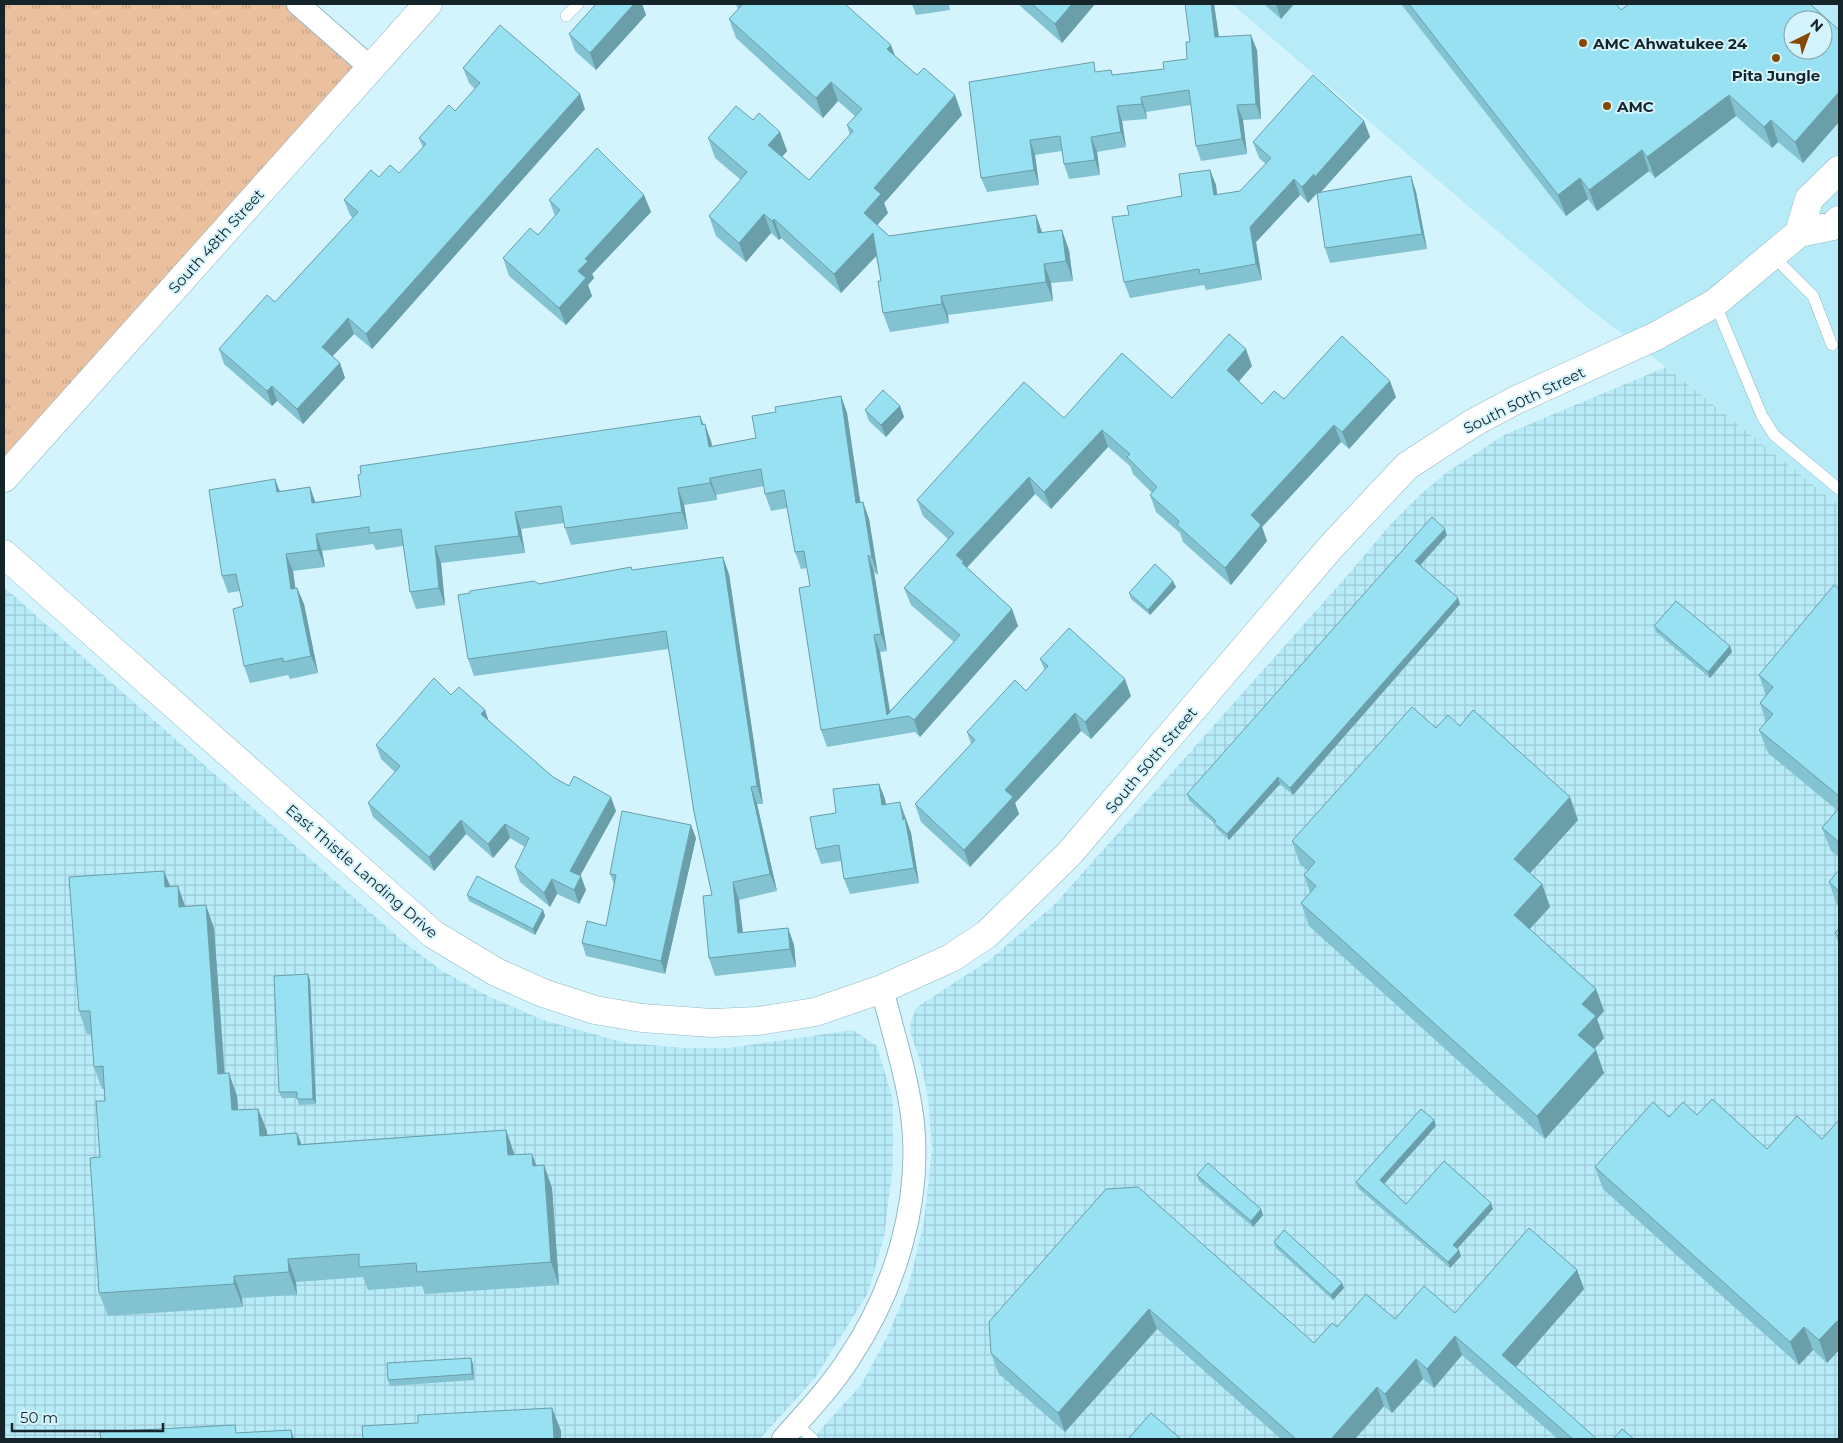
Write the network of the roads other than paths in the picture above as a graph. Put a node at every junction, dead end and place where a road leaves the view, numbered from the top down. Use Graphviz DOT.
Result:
graph roads {
  1 [pos="298,4"];
  2 [pos="428,4"];
  3 [pos="578,4"];
  4 [pos="566,16"];
  5 [pos="371,68"];
  6 [pos="1839,170"];
  7 [pos="1839,220"];
  8 [pos="1799,233"];
  9 [pos="1772,255"];
  10 [pos="1715,303"];
  11 [pos="1832,345"];
  12 [pos="4,478"];
  13 [pos="1839,489"];
  14 [pos="4,554"];
  15 [pos="882,989"];
  16 [pos="790,1432"];
  17 [pos="813,1439"];
  1 -- 5 [label="street"];
  2 -- 5 [label="street, South 48th Street"];
  3 -- 4 [label="lane"];
  5 -- 12 [label="street, South 48th Street"];
  6 -- 8 [label="street"];
  7 -- 8 [label="street, South 50th Street"];
  8 -- 9 [label="street, South 50th Street"];
  9 -- 10 [label="street, South 50th Street"];
  9 -- 11 [label="lane"];
  10 -- 13 [label="lane"];
  10 -- 15 [label="street, South 50th Street"];
  14 -- 15 [label="street, East Thistle Landing Drive"];
  15 -- 16 [label="street"];
  16 -- 17 [label="lane"];
}
